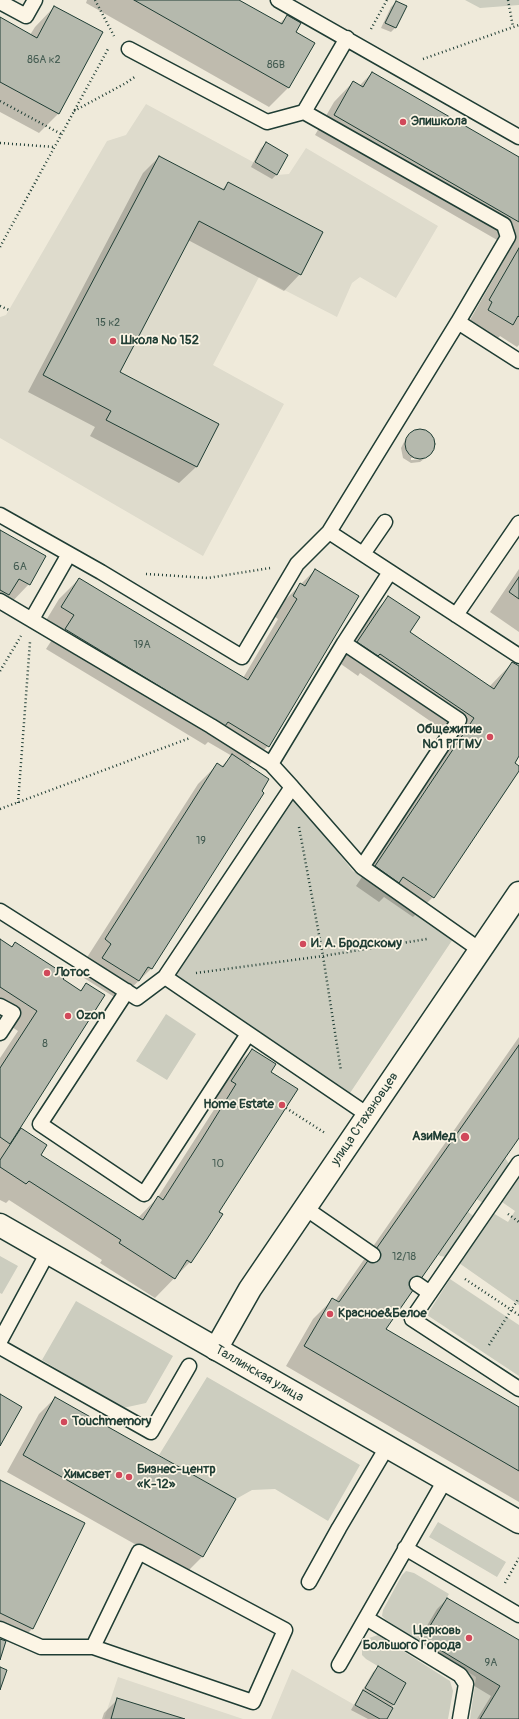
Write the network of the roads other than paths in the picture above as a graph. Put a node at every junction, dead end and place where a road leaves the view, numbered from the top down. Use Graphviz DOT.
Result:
graph roads {
  1 [pos="35,0"];
  2 [pos="278,0"];
  3 [pos="0,2"];
  4 [pos="347,38"];
  5 [pos="129,49"];
  6 [pos="304,112"];
  7 [pos="519,137"];
  8 [pos="458,322"];
  9 [pos="519,360"];
  10 [pos="0,515"];
  11 [pos="385,522"];
  12 [pos="519,523"];
  13 [pos="329,532"];
  14 [pos="69,554"];
  15 [pos="363,554"];
  16 [pos="390,572"];
  17 [pos="0,601"];
  18 [pos="456,615"];
  19 [pos="32,619"];
  20 [pos="344,643"];
  21 [pos="519,656"];
  22 [pos="271,764"];
  23 [pos="292,787"];
  24 [pos="362,867"];
  25 [pos="519,893"];
  26 [pos="0,910"];
  27 [pos="480,950"];
  28 [pos="165,977"];
  29 [pos="126,991"];
  30 [pos="0,1006"];
  31 [pos="0,1033"];
  32 [pos="248,1034"];
  33 [pos="368,1115"];
  34 [pos="519,1163"];
  35 [pos="305,1208"];
  36 [pos="0,1225"];
  37 [pos="48,1252"];
  38 [pos="373,1255"];
  39 [pos="417,1284"];
  40 [pos="430,1292"];
  41 [pos="0,1341"];
  42 [pos="0,1347"];
  43 [pos="216,1349"];
  44 [pos="189,1366"];
  45 [pos="519,1389"];
  46 [pos="387,1447"];
  47 [pos="445,1480"];
  48 [pos="519,1522"];
  49 [pos="405,1548"];
  50 [pos="310,1582"];
  51 [pos="519,1615"];
  52 [pos="366,1618"];
  53 [pos="0,1629"];
  54 [pos="92,1647"];
  55 [pos="339,1665"];
  56 [pos="460,1719"];
  1 -- 3 [label="lane"];
  2 -- 4 [label="lane"];
  4 -- 6 [label="lane"];
  4 -- 7 [label="lane"];
  5 -- 6 [label="lane"];
  6 -- 8 [label="lane"];
  8 -- 9 [label="lane"];
  8 -- 13 [label="lane"];
  10 -- 14 [label="lane"];
  11 -- 15 [label="lane"];
  12 -- 18 [label="lane"];
  13 -- 14 [label="lane"];
  13 -- 15 [label="lane"];
  14 -- 19 [label="lane"];
  15 -- 16 [label="lane"];
  16 -- 18 [label="lane"];
  16 -- 20 [label="lane"];
  17 -- 19 [label="lane"];
  18 -- 21 [label="lane"];
  19 -- 22 [label="lane"];
  20 -- 22 [label="lane"];
  20 -- 24 [label="lane"];
  22 -- 23 [label="lane"];
  23 -- 24 [label="lane"];
  23 -- 28 [label="lane"];
  24 -- 27 [label="lane"];
  25 -- 27 [label="street, улица Стахановцев"];
  26 -- 29 [label="lane"];
  27 -- 33 [label="street, улица Стахановцев"];
  28 -- 29 [label="lane"];
  28 -- 32 [label="lane"];
  29 -- 32 [label="lane"];
  30 -- 31 [label="lane"];
  32 -- 33 [label="lane"];
  33 -- 35 [label="street, улица Стахановцев"];
  34 -- 40 [label="lane"];
  35 -- 38 [label="lane"];
  35 -- 43 [label="street, улица Стахановцев"];
  36 -- 37 [label="street, Таллинская улица"];
  37 -- 41 [label="lane"];
  37 -- 43 [label="street, Таллинская улица"];
  39 -- 40 [label="lane"];
  40 -- 45 [label="lane"];
  42 -- 44 [label="lane"];
  43 -- 46 [label="street, Таллинская улица"];
  46 -- 47 [label="street, Таллинская улица"];
  46 -- 50 [label="lane"];
  47 -- 48 [label="street, Таллинская улица"];
  47 -- 49 [label="lane"];
  49 -- 51 [label="lane"];
  49 -- 52 [label="lane"];
  52 -- 55 [label="lane"];
  52 -- 56 [label="lane"];
  53 -- 54 [label="lane"];
  54 -- 54 [label="lane"];
}
